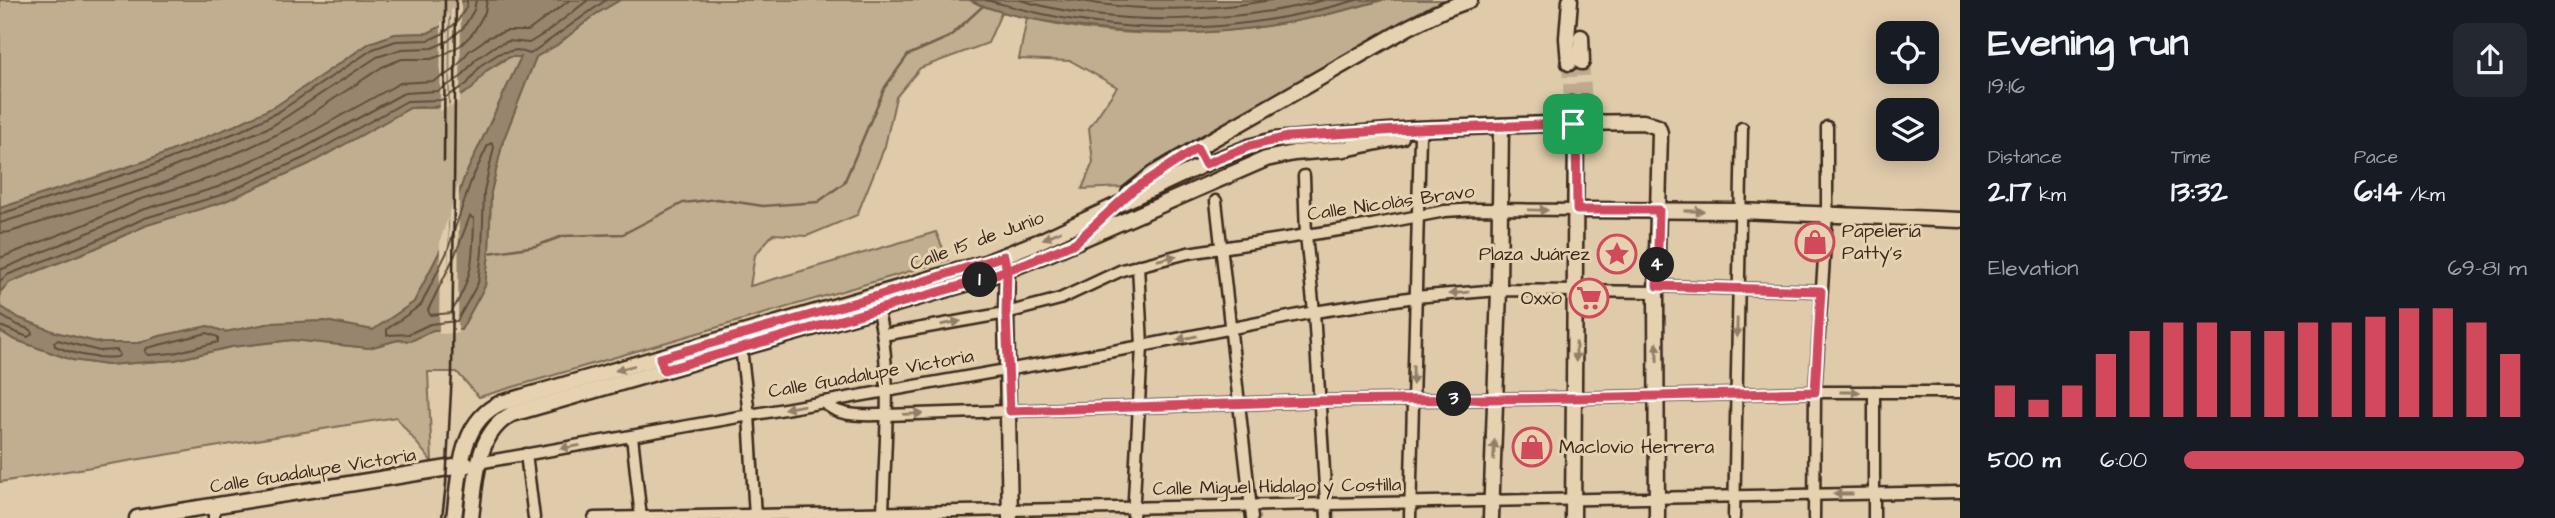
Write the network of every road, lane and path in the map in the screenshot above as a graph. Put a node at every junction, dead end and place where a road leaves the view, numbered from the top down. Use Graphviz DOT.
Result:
graph roads {
  1 [pos="1470,0"];
  2 [pos="1574,1"];
  3 [pos="1578,104"];
  4 [pos="1578,125"];
  5 [pos="1827,127"];
  6 [pos="1742,128"];
  7 [pos="1501,129"];
  8 [pos="1417,132"];
  9 [pos="1197,148"];
  10 [pos="1205,164"];
  11 [pos="1304,176"];
  12 [pos="1216,201"];
  13 [pos="1114,206"];
  14 [pos="1500,209"];
  15 [pos="1577,210"];
  16 [pos="1659,210"];
  17 [pos="1739,211"];
  18 [pos="1827,214"];
  19 [pos="1419,215"];
  20 [pos="1960,220"];
  21 [pos="1306,235"];
  22 [pos="1075,243"];
  23 [pos="1223,247"];
  24 [pos="1006,263"];
  25 [pos="1139,265"];
  26 [pos="1656,289"];
  27 [pos="1737,289"];
  28 [pos="1499,290"];
  29 [pos="1576,291"];
  30 [pos="1821,291"];
  31 [pos="1415,297"];
  32 [pos="877,308"];
  33 [pos="1314,312"];
  34 [pos="1006,313"];
  35 [pos="1231,329"];
  36 [pos="883,335"];
  37 [pos="1142,346"];
  38 [pos="741,348"];
  39 [pos="662,364"];
  40 [pos="1009,368"];
  41 [pos="885,390"];
  42 [pos="1815,392"];
  43 [pos="1874,392"];
  44 [pos="1960,392"];
  45 [pos="1735,394"];
  46 [pos="1657,396"];
  47 [pos="1575,398"];
  48 [pos="1413,399"];
  49 [pos="1496,399"];
  50 [pos="1320,401"];
  51 [pos="824,402"];
  52 [pos="1240,404"];
  53 [pos="1137,408"];
  54 [pos="1010,411"];
  55 [pos="749,415"];
  56 [pos="885,415"];
  57 [pos="632,436"];
  58 [pos="526,454"];
  59 [pos="478,463"];
  60 [pos="461,466"];
  61 [pos="1960,492"];
  62 [pos="1815,494"];
  63 [pos="1875,494"];
  64 [pos="1733,496"];
  65 [pos="1657,497"];
  66 [pos="1574,500"];
  67 [pos="1326,503"];
  68 [pos="1412,503"];
  69 [pos="1492,503"];
  70 [pos="1251,504"];
  71 [pos="1133,506"];
  72 [pos="214,512"];
  73 [pos="1010,513"];
  74 [pos="883,515"];
  75 [pos="755,516"];
  76 [pos="641,517"];
  77 [pos="137,518"];
  78 [pos="454,518"];
  79 [pos="471,518"];
  80 [pos="534,518"];
  81 [pos="594,518"];
  82 [pos="1133,518"];
  83 [pos="1252,518"];
  84 [pos="1327,518"];
  85 [pos="1410,518"];
  86 [pos="1491,518"];
  87 [pos="1573,518"];
  88 [pos="1657,518"];
  89 [pos="1734,518"];
  90 [pos="1814,518"];
  91 [pos="1874,518"];
  1 -- 9 [label="main road"];
  2 -- 2 [label="main road"];
  3 -- 4 [label="main road"];
  4 -- 7 [label="main road, Calle 15 de Junio"];
  4 -- 15 [label="main road"];
  4 -- 16 [label="main road, Calle 15 de Junio"];
  5 -- 18 [label="street"];
  6 -- 17 [label="street"];
  7 -- 8 [label="main road, Calle 15 de Junio"];
  7 -- 14 [label="main road"];
  8 -- 10 [label="main road, Calle 15 de Junio"];
  8 -- 19 [label="street"];
  8 -- 22 [label="main road, Calle 15 de Junio"];
  9 -- 10 [label="main road"];
  9 -- 13 [label="main road"];
  10 -- 13 [label="main road, Calle 15 de Junio"];
  11 -- 21 [label="street"];
  12 -- 23 [label="street"];
  13 -- 22 [label="main road"];
  13 -- 24 [label="main road, Calle 15 de Junio, one-way"];
  14 -- 15 [label="street, Calle Nicolás Bravo, one-way"];
  14 -- 19 [label="street, Calle Nicolás Bravo"];
  14 -- 28 [label="main road"];
  15 -- 16 [label="main road, Calle Nicolás Bravo"];
  15 -- 29 [label="main road"];
  16 -- 17 [label="main road, Calle Nicolás Bravo, one-way"];
  16 -- 26 [label="main road"];
  17 -- 18 [label="main road, Calle Nicolás Bravo"];
  17 -- 27 [label="street"];
  18 -- 20 [label="main road, Calle Nicolás Bravo"];
  18 -- 30 [label="street"];
  19 -- 21 [label="street, Calle Nicolás Bravo"];
  19 -- 31 [label="street"];
  21 -- 23 [label="street, Calle Nicolás Bravo"];
  21 -- 33 [label="street"];
  22 -- 24 [label="main road, Calle 15 de Junio"];
  25 -- 23 [label="street, Calle Nicolás Bravo, one-way"];
  23 -- 35 [label="street"];
  24 -- 32 [label="main road, Calle 15 de Junio"];
  24 -- 34 [label="main road"];
  24 -- 39 [label="main road, Calle 15 de Junio"];
  25 -- 34 [label="street, Calle Nicolás Bravo"];
  25 -- 37 [label="street"];
  26 -- 27 [label="street, Calle Guadalupe Victoria"];
  26 -- 29 [label="street, Calle Guadalupe Victoria"];
  46 -- 26 [label="main road, one-way"];
  27 -- 30 [label="street, Calle Guadalupe Victoria"];
  27 -- 45 [label="street, one-way"];
  28 -- 29 [label="street, Calle Guadalupe Victoria"];
  28 -- 31 [label="street, Calle Guadalupe Victoria, one-way"];
  28 -- 49 [label="main road"];
  29 -- 47 [label="main road, one-way"];
  30 -- 42 [label="street"];
  31 -- 33 [label="street, Calle Guadalupe Victoria"];
  31 -- 48 [label="street, one-way"];
  32 -- 36 [label="street"];
  32 -- 38 [label="main road, Calle 15 de Junio"];
  33 -- 35 [label="street, Calle Guadalupe Victoria"];
  33 -- 50 [label="street"];
  36 -- 34 [label="street, Calle Nicolás Bravo, one-way"];
  34 -- 40 [label="main road"];
  35 -- 37 [label="street, Calle Guadalupe Victoria, one-way"];
  35 -- 52 [label="street"];
  36 -- 41 [label="street"];
  37 -- 40 [label="street, Calle Guadalupe Victoria"];
  37 -- 53 [label="street"];
  38 -- 39 [label="main road, Calle 15 de Junio"];
  38 -- 55 [label="street"];
  39 -- 59 [label="main road, Calle 15 de Junio"];
  39 -- 60 [label="main road, Calle 15 de Junio, one-way"];
  40 -- 41 [label="street, Calle Guadalupe Victoria"];
  40 -- 54 [label="main road"];
  41 -- 51 [label="street, Calle Guadalupe Victoria"];
  41 -- 56 [label="street"];
  42 -- 43 [label="street, one-way"];
  42 -- 45 [label="street"];
  42 -- 62 [label="street"];
  43 -- 44 [label="street"];
  43 -- 63 [label="street"];
  45 -- 46 [label="street"];
  45 -- 64 [label="street"];
  46 -- 47 [label="street"];
  46 -- 65 [label="main road"];
  47 -- 49 [label="street"];
  47 -- 66 [label="main road"];
  48 -- 49 [label="street"];
  48 -- 50 [label="street"];
  48 -- 68 [label="street"];
  69 -- 49 [label="main road, one-way"];
  50 -- 52 [label="street"];
  50 -- 67 [label="street"];
  51 -- 55 [label="street, Calle Guadalupe Victoria, one-way"];
  51 -- 56 [label="street"];
  52 -- 53 [label="street"];
  52 -- 70 [label="street"];
  53 -- 54 [label="street"];
  53 -- 71 [label="street"];
  56 -- 54 [label="street, one-way"];
  54 -- 73 [label="main road"];
  55 -- 57 [label="street, Calle Guadalupe Victoria"];
  55 -- 75 [label="street"];
  56 -- 74 [label="street"];
  57 -- 58 [label="street, Calle Guadalupe Victoria, one-way"];
  57 -- 76 [label="street"];
  58 -- 59 [label="street, Calle Guadalupe Victoria"];
  58 -- 80 [label="street"];
  59 -- 60 [label="main road, Calle Guadalupe Victoria"];
  59 -- 79 [label="main road, Calle 15 de Junio"];
  60 -- 72 [label="main road, Calle Guadalupe Victoria"];
  60 -- 78 [label="main road, Calle 15 de Junio"];
  61 -- 63 [label="street, Calle Miguel Hidalgo y Costilla"];
  63 -- 62 [label="street, Calle Miguel Hidalgo y Costilla, one-way"];
  62 -- 64 [label="street, Calle Miguel Hidalgo y Costilla"];
  62 -- 90 [label="street"];
  63 -- 91 [label="street"];
  64 -- 65 [label="street, Calle Miguel Hidalgo y Costilla"];
  64 -- 89 [label="street"];
  65 -- 66 [label="street, Calle Miguel Hidalgo y Costilla"];
  65 -- 88 [label="main road"];
  66 -- 69 [label="street, Calle Miguel Hidalgo y Costilla"];
  66 -- 87 [label="main road"];
  67 -- 68 [label="street, Calle Miguel Hidalgo y Costilla"];
  67 -- 70 [label="street, Calle Miguel Hidalgo y Costilla"];
  67 -- 84 [label="street"];
  68 -- 69 [label="street, Calle Miguel Hidalgo y Costilla"];
  68 -- 85 [label="street"];
  69 -- 86 [label="main road"];
  70 -- 71 [label="street, Calle Miguel Hidalgo y Costilla"];
  70 -- 83 [label="street"];
  71 -- 73 [label="street, Calle Miguel Hidalgo y Costilla"];
  71 -- 82 [label="street"];
  72 -- 77 [label="main road, Calle Guadalupe Victoria"];
  73 -- 74 [label="street, Calle Miguel Hidalgo y Costilla"];
  74 -- 75 [label="street, Calle Miguel Hidalgo y Costilla"];
  75 -- 76 [label="street, Calle Miguel Hidalgo y Costilla"];
  76 -- 81 [label="street, Calle Miguel Hidalgo y Costilla"];
}
